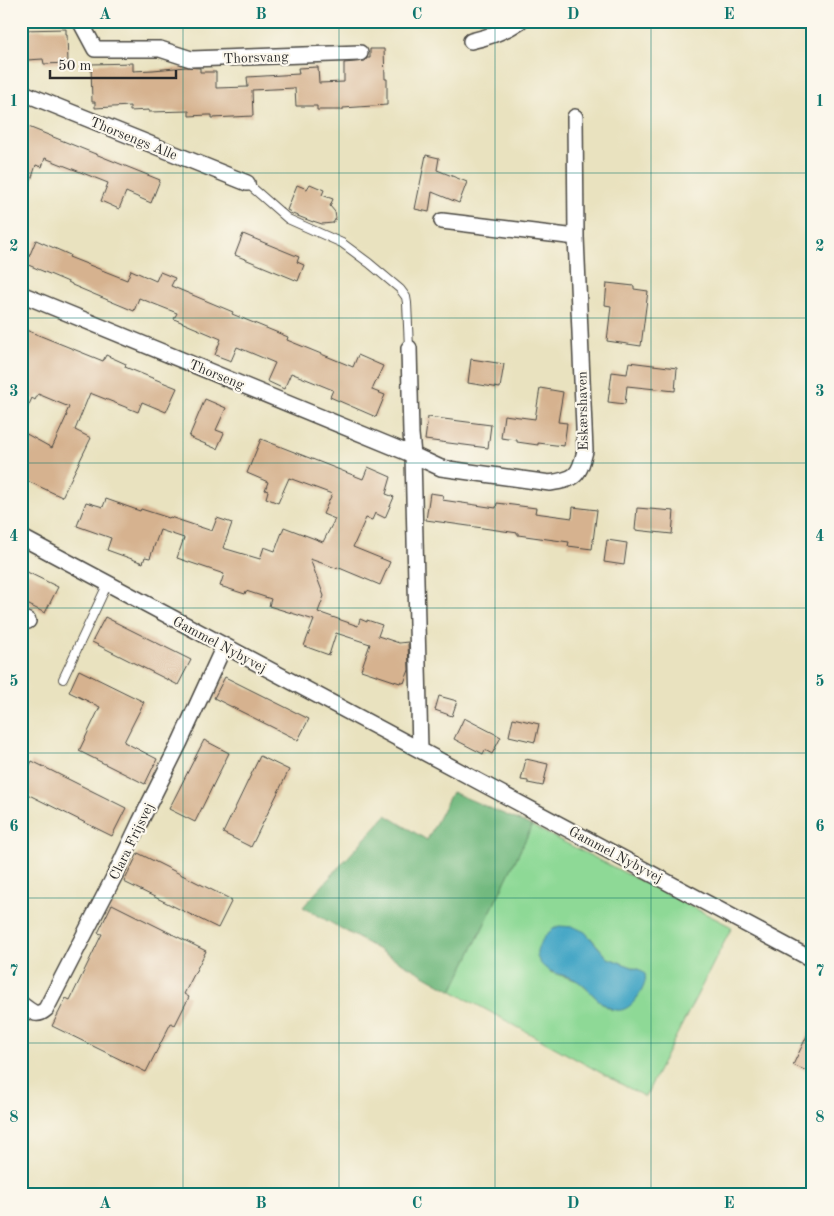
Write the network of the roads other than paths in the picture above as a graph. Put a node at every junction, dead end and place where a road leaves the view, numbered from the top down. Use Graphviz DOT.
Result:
graph roads {
  1 [pos="80,21"];
  2 [pos="520,21"];
  3 [pos="471,41"];
  4 [pos="360,53"];
  5 [pos="21,92"];
  6 [pos="575,117"];
  7 [pos="247,183"];
  8 [pos="442,221"];
  9 [pos="576,237"];
  10 [pos="21,294"];
  11 [pos="409,348"];
  12 [pos="413,455"];
  13 [pos="21,537"];
  14 [pos="108,583"];
  15 [pos="224,646"];
  16 [pos="63,678"];
  17 [pos="420,750"];
  18 [pos="813,960"];
  19 [pos="21,1004"];
  1 -- 4 [label="street, Thorsvang"];
  2 -- 3 [label="street"];
  5 -- 7 [label="street, Thorsengs Alle"];
  6 -- 9 [label="street, Eskærshaven"];
  7 -- 11 [label="lane"];
  8 -- 9 [label="street"];
  9 -- 12 [label="street, Eskærshaven"];
  10 -- 12 [label="street, Thorseng"];
  11 -- 12 [label="street"];
  12 -- 17 [label="street"];
  13 -- 14 [label="street, Gammel Nybyvej"];
  14 -- 15 [label="street, Gammel Nybyvej"];
  14 -- 16 [label="lane"];
  15 -- 17 [label="street, Gammel Nybyvej"];
  15 -- 19 [label="street, Clara Frijsvej"];
  17 -- 18 [label="street, Gammel Nybyvej"];
}
